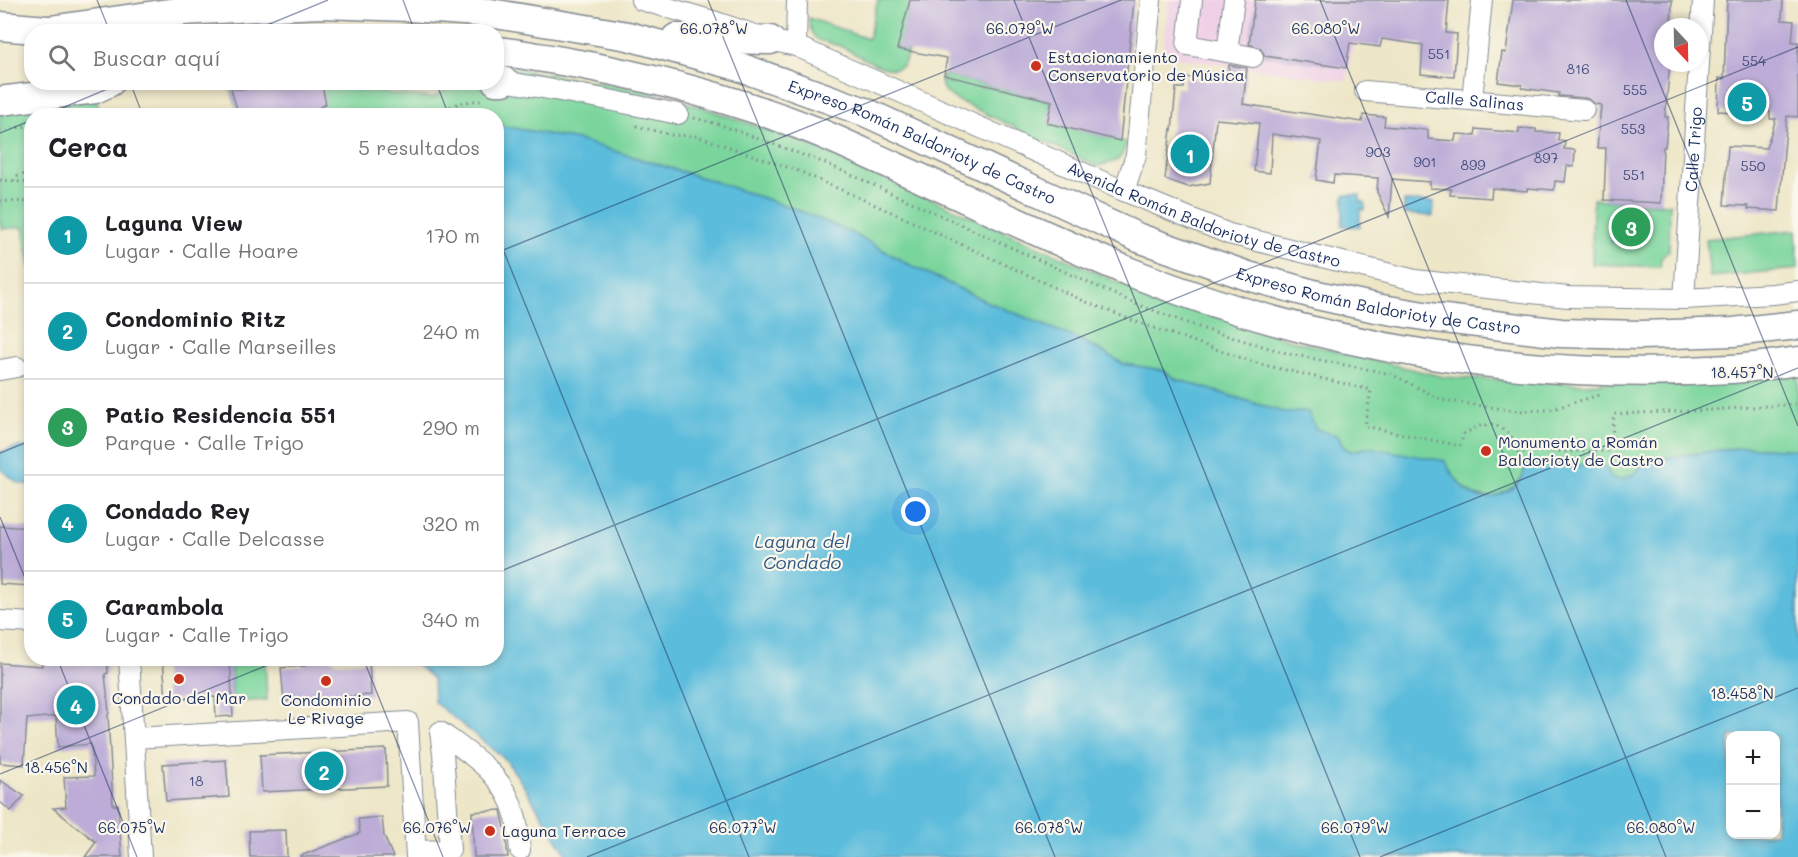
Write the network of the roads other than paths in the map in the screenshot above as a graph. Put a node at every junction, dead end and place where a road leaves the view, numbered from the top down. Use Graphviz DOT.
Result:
graph roads {
  1 [pos="641,0"];
  2 [pos="796,0"];
  3 [pos="1151,0"];
  4 [pos="1192,0"];
  5 [pos="1234,0"];
  6 [pos="1482,0"];
  7 [pos="1703,0"];
  8 [pos="89,24"];
  9 [pos="0,26"];
  10 [pos="24,29"];
  11 [pos="24,33"];
  12 [pos="628,36"];
  13 [pos="0,37"];
  14 [pos="783,43"];
  15 [pos="504,52"];
  16 [pos="1227,52"];
  17 [pos="1253,57"];
  18 [pos="24,80"];
  19 [pos="0,82"];
  20 [pos="504,82"];
  21 [pos="87,90"];
  22 [pos="1365,91"];
  23 [pos="1472,100"];
  24 [pos="0,101"];
  25 [pos="1584,110"];
  26 [pos="678,114"];
  27 [pos="1124,191"];
  28 [pos="1798,291"];
  29 [pos="1684,299"];
  30 [pos="1798,325"];
  31 [pos="1798,361"];
  32 [pos="0,621"];
  33 [pos="24,622"];
  34 [pos="130,666"];
  35 [pos="134,738"];
  36 [pos="520,850"];
  37 [pos="416,854"];
  38 [pos="141,857"];
  1 -- 14 [label="street, Avenida Román Baldorioty de Castro"];
  2 -- 14 [label="street"];
  3 -- 27 [label="street"];
  4 -- 16 [label="street"];
  5 -- 16 [label="street"];
  6 -- 23 [label="street"];
  7 -- 29 [label="street, Calle Trigo"];
  8 -- 12 [label="highway, Expreso Román Baldorioty de Castro"];
  9 -- 10 [label="highway"];
  11 -- 13 [label="highway, Expreso Román Baldorioty de Castro"];
  12 -- 14 [label="highway"];
  12 -- 30 [label="highway, Expreso Román Baldorioty de Castro"];
  14 -- 27 [label="street, Avenida Román Baldorioty de Castro"];
  15 -- 31 [label="highway, Expreso Román Baldorioty de Castro"];
  16 -- 17 [label="street"];
  18 -- 19 [label="highway"];
  20 -- 26 [label="street"];
  21 -- 24 [label="highway"];
  22 -- 23 [label="street, Calle Salinas"];
  23 -- 25 [label="street, Calle Salinas"];
  27 -- 29 [label="street, Avenida Román Baldorioty de Castro"];
  28 -- 29 [label="street, Avenida Román Baldorioty de Castro"];
  32 -- 33 [label="street"];
  34 -- 35 [label="street"];
  35 -- 37 [label="street"];
  35 -- 38 [label="street"];
  36 -- 37 [label="street"];
}
